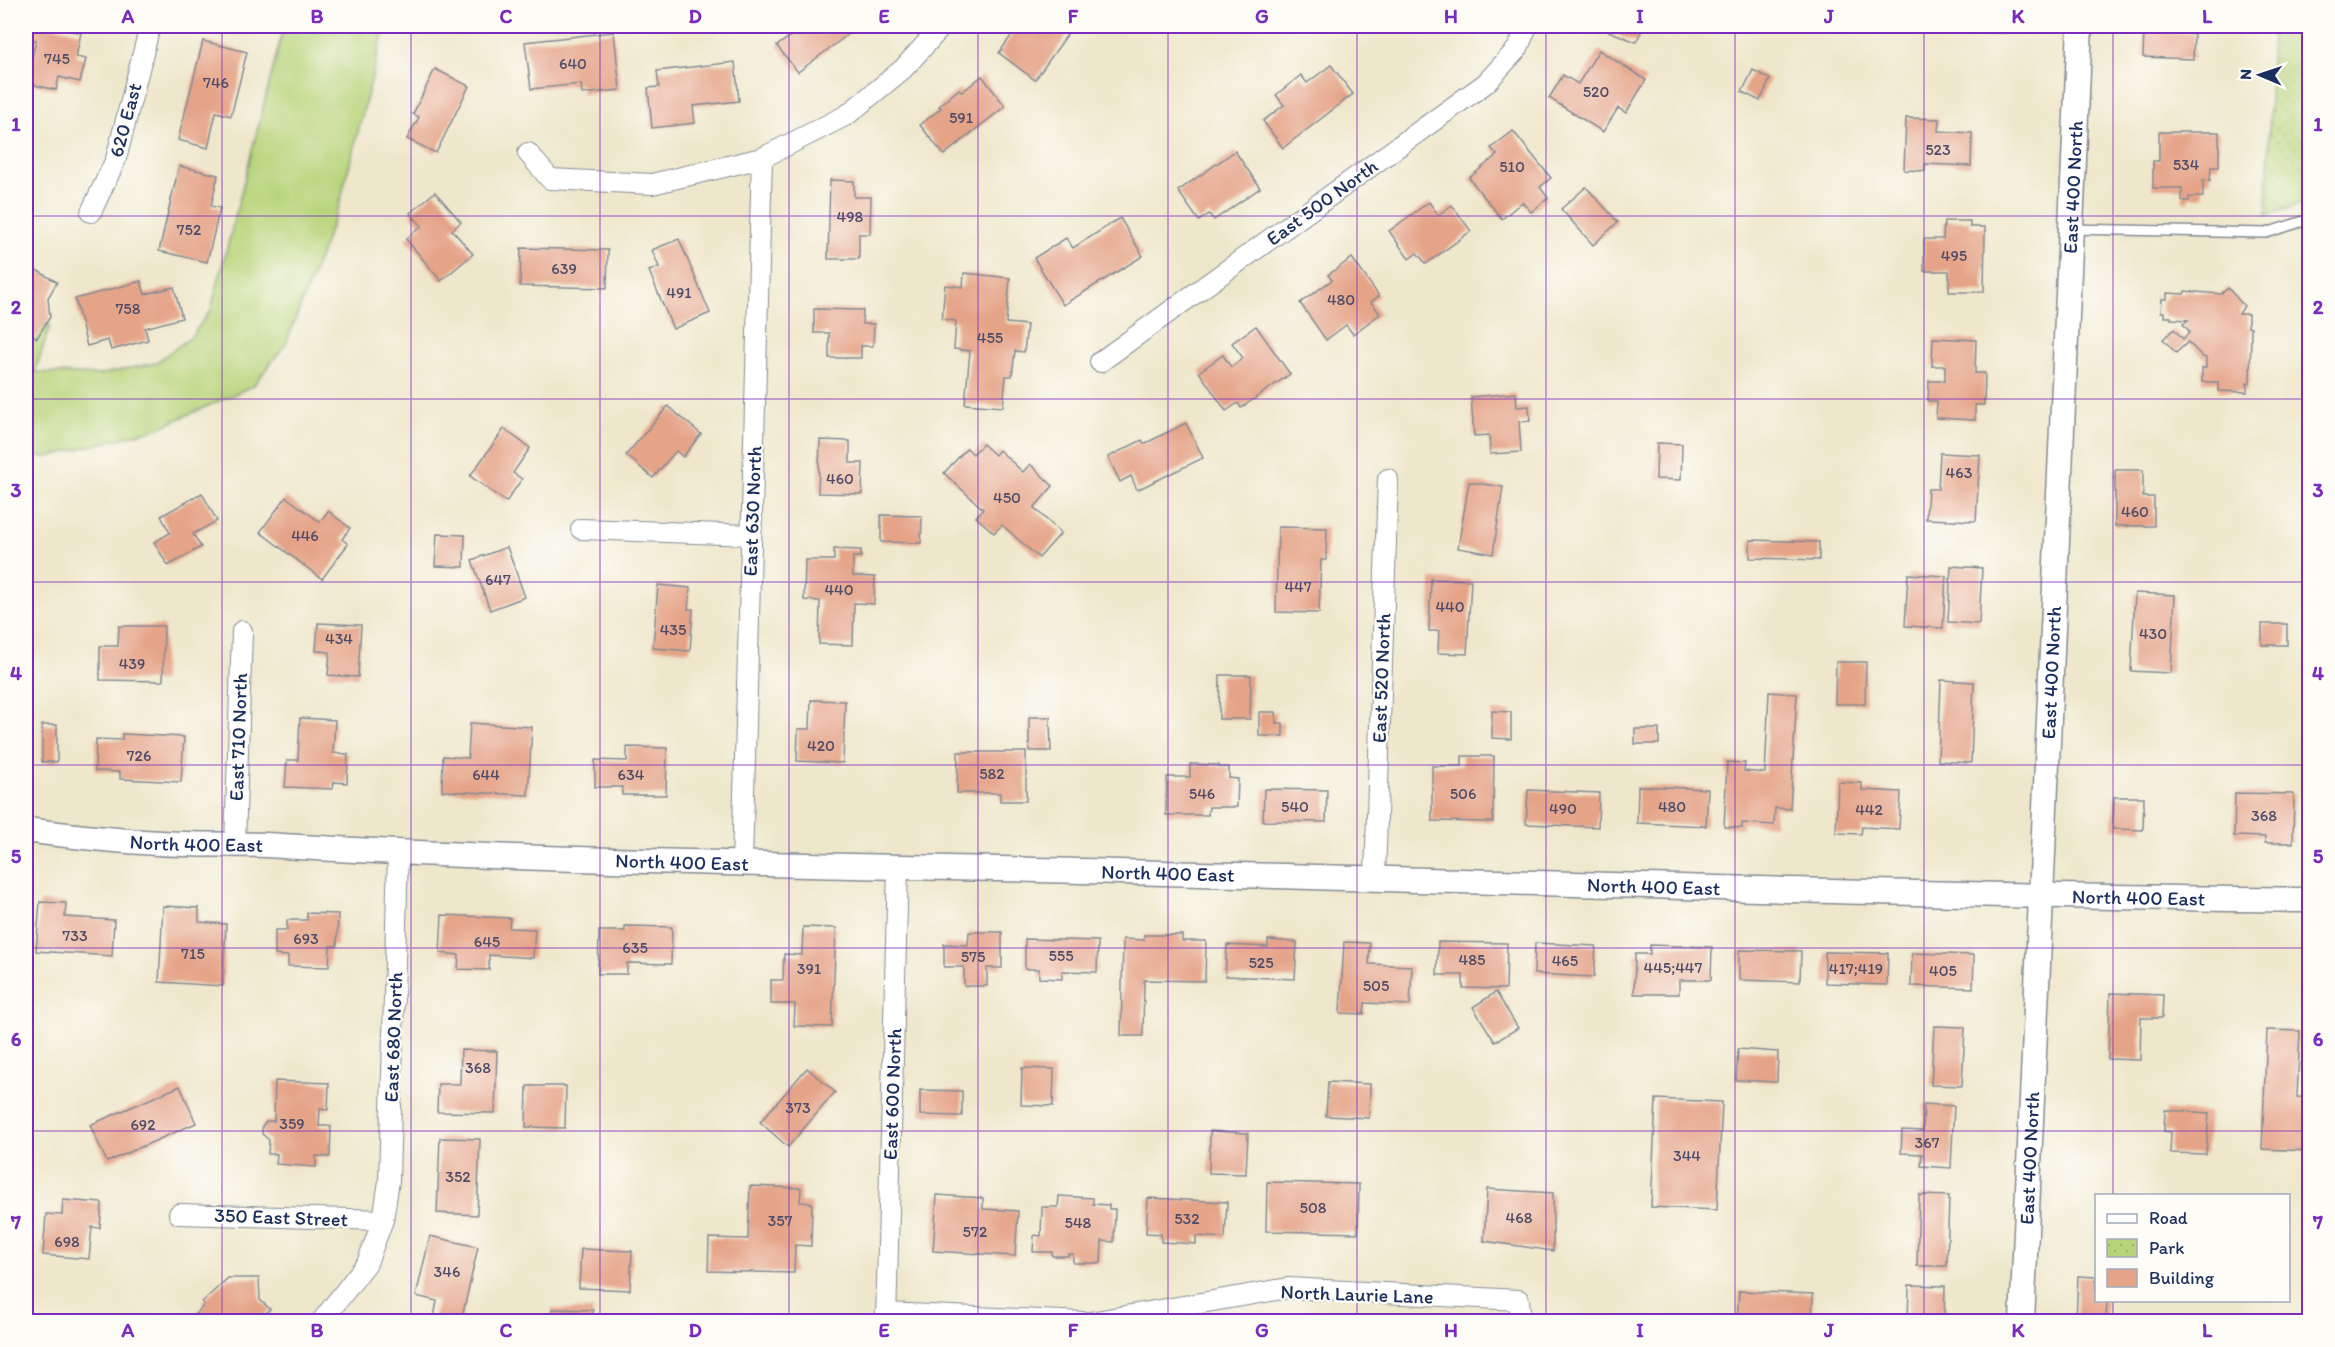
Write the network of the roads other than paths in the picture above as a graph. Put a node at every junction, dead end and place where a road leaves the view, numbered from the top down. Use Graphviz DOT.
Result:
graph roads {
  1 [pos="150,26"];
  2 [pos="942,26"];
  3 [pos="1527,26"];
  4 [pos="2080,26"];
  5 [pos="528,153"];
  6 [pos="762,158"];
  7 [pos="91,212"];
  8 [pos="2310,219"];
  9 [pos="2071,230"];
  10 [pos="1100,362"];
  11 [pos="1388,479"];
  12 [pos="581,529"];
  13 [pos="751,535"];
  14 [pos="242,630"];
  15 [pos="26,830"];
  16 [pos="235,843"];
  17 [pos="398,853"];
  18 [pos="742,864"];
  19 [pos="898,867"];
  20 [pos="1375,877"];
  21 [pos="2042,897"];
  22 [pos="2310,900"];
  23 [pos="179,1214"];
  24 [pos="383,1220"];
  25 [pos="886,1317"];
  26 [pos="321,1322"];
  27 [pos="1083,1322"];
  28 [pos="1090,1322"];
  29 [pos="1521,1322"];
  30 [pos="2022,1322"];
  1 -- 7 [label="street, 620 East"];
  2 -- 6 [label="street"];
  3 -- 10 [label="street, East 500 North"];
  4 -- 9 [label="street, East 400 North"];
  5 -- 6 [label="street"];
  6 -- 13 [label="street, East 630 North"];
  8 -- 9 [label="lane"];
  9 -- 21 [label="street, East 400 North"];
  11 -- 20 [label="street, East 520 North"];
  12 -- 13 [label="street"];
  13 -- 18 [label="street, East 630 North"];
  14 -- 16 [label="street, East 710 North"];
  15 -- 16 [label="street, North 400 East"];
  16 -- 17 [label="street, North 400 East"];
  17 -- 18 [label="street, North 400 East"];
  17 -- 24 [label="street, East 680 North"];
  18 -- 19 [label="street, North 400 East"];
  19 -- 20 [label="street, North 400 East"];
  19 -- 25 [label="street, East 600 North"];
  20 -- 21 [label="street, North 400 East"];
  21 -- 22 [label="street, North 400 East"];
  21 -- 30 [label="street, East 400 North"];
  23 -- 24 [label="street, 350 East Street"];
  24 -- 26 [label="street, East 680 North"];
  25 -- 27 [label="street"];
  28 -- 29 [label="street, North Laurie Lane"];
}
